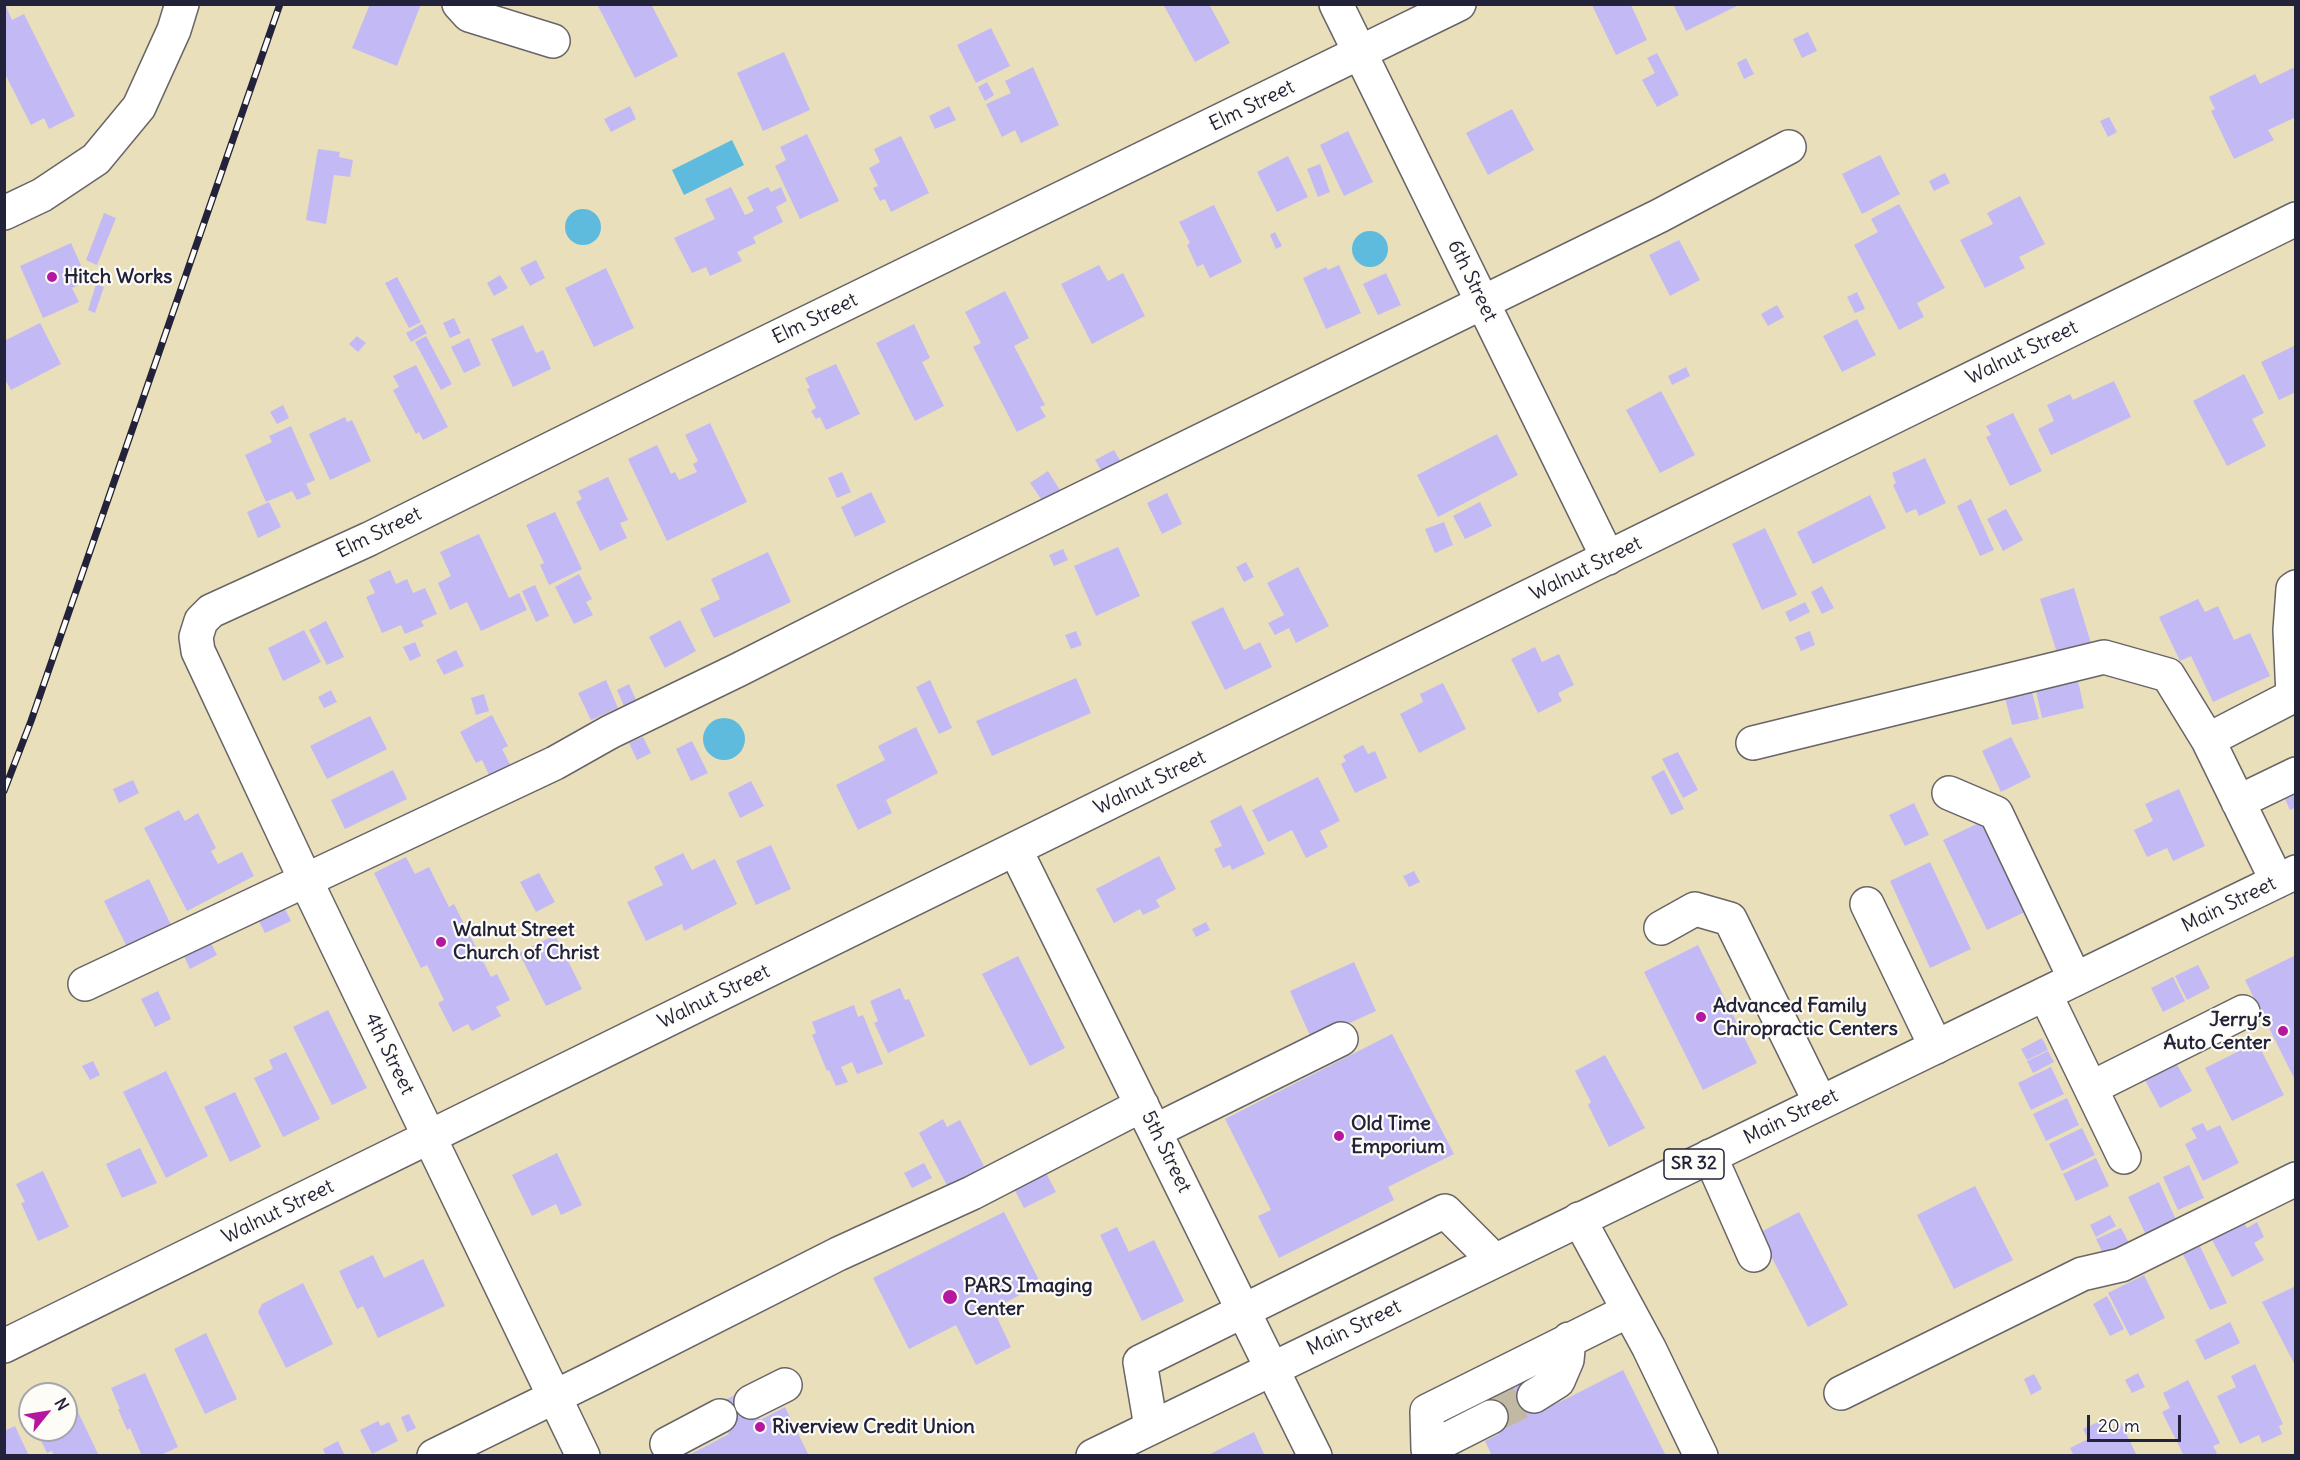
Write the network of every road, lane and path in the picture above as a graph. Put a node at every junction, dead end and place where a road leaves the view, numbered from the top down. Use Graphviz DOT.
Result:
graph roads {
  1 [pos="182,4"];
  2 [pos="459,4"];
  3 [pos="1336,4"];
  4 [pos="1459,4"];
  5 [pos="553,41"];
  6 [pos="1360,54"];
  7 [pos="1789,147"];
  8 [pos="4,213"];
  9 [pos="2295,219"];
  10 [pos="1482,303"];
  11 [pos="1608,558"];
  12 [pos="2295,587"];
  13 [pos="198,651"];
  14 [pos="2208,740"];
  15 [pos="1753,743"];
  16 [pos="2295,774"];
  17 [pos="1949,793"];
  18 [pos="2238,802"];
  19 [pos="1015,849"];
  20 [pos="2286,877"];
  21 [pos="305,879"];
  22 [pos="1868,904"];
  23 [pos="1662,928"];
  24 [pos="2075,979"];
  25 [pos="85,984"];
  26 [pos="2045,994"];
  27 [pos="2243,1012"];
  28 [pos="1341,1039"];
  29 [pos="1936,1047"];
  30 [pos="2091,1088"];
  31 [pos="1821,1102"];
  32 [pos="1148,1118"];
  33 [pos="429,1137"];
  34 [pos="1710,1156"];
  35 [pos="2124,1157"];
  36 [pos="2295,1179"];
  37 [pos="1579,1219"];
  38 [pos="1754,1255"];
  39 [pos="1494,1260"];
  40 [pos="1244,1311"];
  41 [pos="1628,1311"];
  42 [pos="1569,1340"];
  43 [pos="4,1346"];
  44 [pos="1272,1368"];
  45 [pos="785,1385"];
  46 [pos="1841,1393"];
  47 [pos="555,1396"];
  48 [pos="1534,1396"];
  49 [pos="751,1402"];
  50 [pos="720,1416"];
  51 [pos="1491,1417"];
  52 [pos="1151,1427"];
  53 [pos="668,1444"];
  54 [pos="1430,1452"];
  55 [pos="434,1455"];
  56 [pos="583,1455"];
  57 [pos="1093,1455"];
  58 [pos="1316,1455"];
  59 [pos="1701,1455"];
  1 -- 8 [label="street"];
  2 -- 5 [label="street"];
  3 -- 6 [label="street, 6th Street"];
  4 -- 6 [label="street, Elm Street"];
  6 -- 10 [label="street, 6th Street"];
  6 -- 13 [label="street, Elm Street"];
  7 -- 10 [label="street"];
  9 -- 11 [label="street, Walnut Street"];
  10 -- 11 [label="street, 6th Street"];
  10 -- 21 [label="street"];
  11 -- 19 [label="street, Walnut Street"];
  12 -- 14 [label="street"];
  13 -- 21 [label="street, 4th Street"];
  14 -- 15 [label="street"];
  14 -- 18 [label="street"];
  16 -- 18 [label="street"];
  17 -- 24 [label="street"];
  18 -- 20 [label="street"];
  19 -- 32 [label="street, 5th Street"];
  19 -- 33 [label="street, Walnut Street"];
  20 -- 24 [label="street, Main Street / SR 32"];
  21 -- 25 [label="street"];
  21 -- 33 [label="street, 4th Street"];
  22 -- 29 [label="street"];
  23 -- 31 [label="street"];
  24 -- 26 [label="street, Main Street / SR 32"];
  26 -- 29 [label="street, Main Street / SR 32"];
  26 -- 30 [label="street"];
  27 -- 30 [label="street"];
  28 -- 32 [label="street"];
  29 -- 31 [label="street, Main Street / SR 32"];
  30 -- 35 [label="street"];
  31 -- 34 [label="street, Main Street / SR 32"];
  32 -- 40 [label="street, 5th Street"];
  32 -- 47 [label="street"];
  33 -- 43 [label="street, Walnut Street"];
  33 -- 47 [label="street, 4th Street"];
  34 -- 37 [label="street, Main Street / SR 32"];
  34 -- 38 [label="street"];
  36 -- 46 [label="street"];
  37 -- 39 [label="street, Main Street / SR 32"];
  37 -- 41 [label="street"];
  39 -- 40 [label="street"];
  39 -- 44 [label="street, Main Street / SR 32"];
  40 -- 44 [label="street, 5th Street"];
  40 -- 52 [label="street"];
  41 -- 42 [label="street"];
  41 -- 59 [label="street"];
  42 -- 48 [label="street"];
  42 -- 54 [label="street"];
  44 -- 52 [label="street, Main Street / SR 32"];
  44 -- 58 [label="street, 5th Street"];
  45 -- 49 [label="street"];
  47 -- 55 [label="street"];
  47 -- 56 [label="street, 4th Street"];
  50 -- 53 [label="street"];
  51 -- 54 [label="street"];
  52 -- 57 [label="street, Main Street / SR 32"];
}
